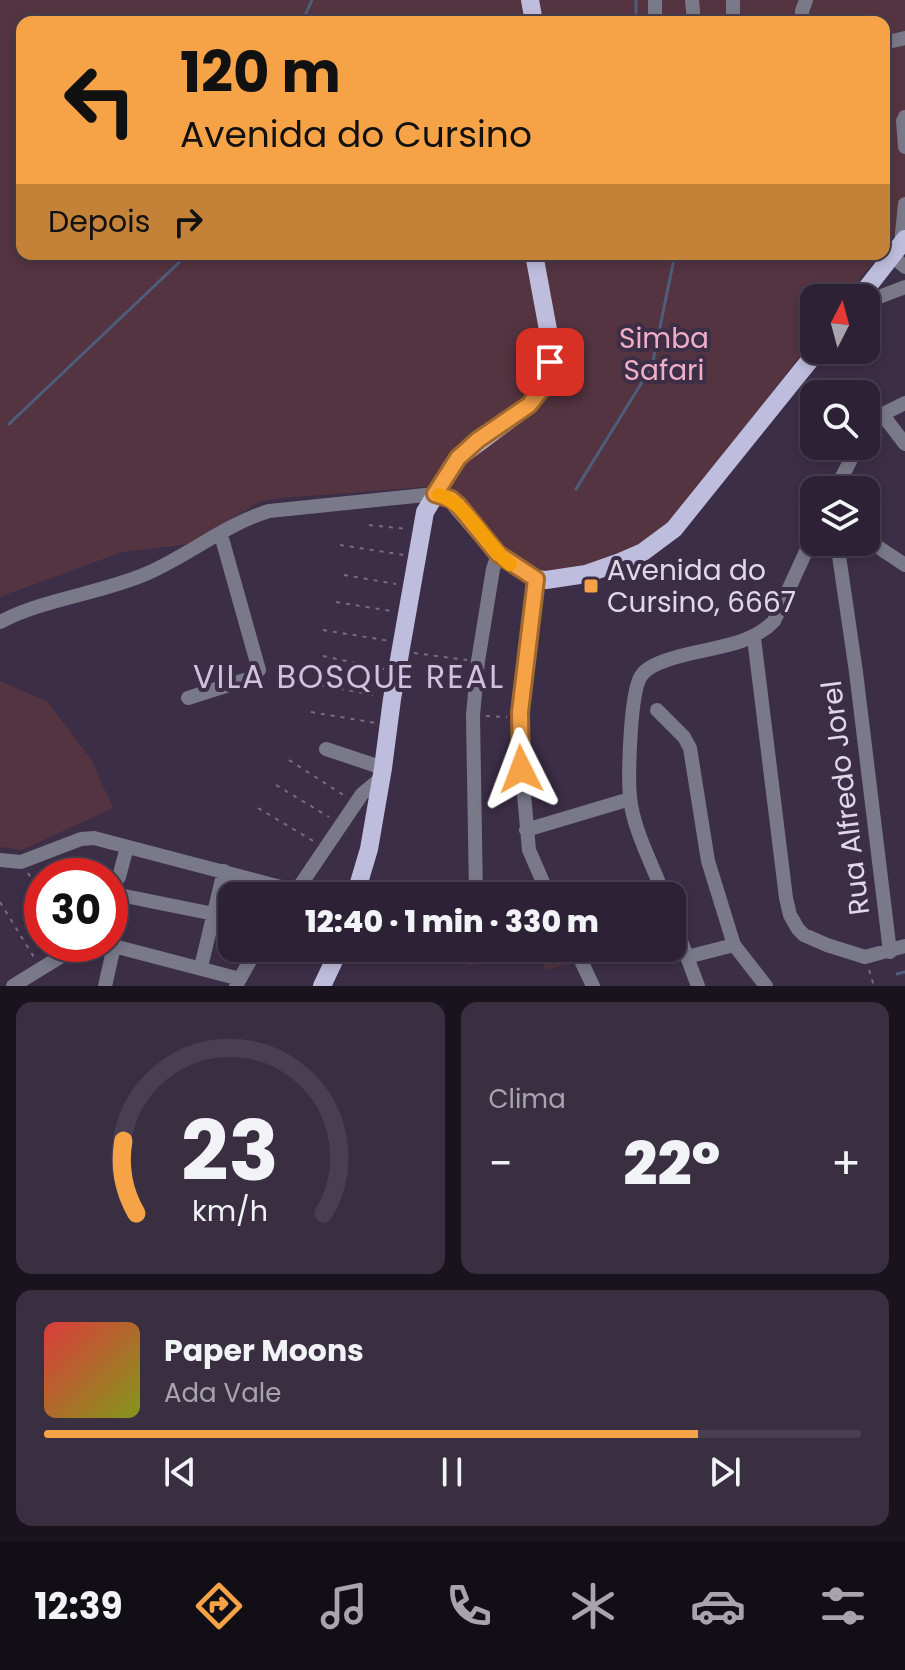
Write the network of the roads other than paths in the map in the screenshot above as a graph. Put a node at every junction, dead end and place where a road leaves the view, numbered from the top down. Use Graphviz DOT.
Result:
graph roads {
  1 [pos="905,117"];
  2 [pos="905,147"];
  3 [pos="905,204"];
  4 [pos="901,251"];
  5 [pos="535,260"];
  6 [pos="872,284"];
  7 [pos="905,287"];
  8 [pos="880,297"];
  9 [pos="807,364"];
  10 [pos="905,403"];
  11 [pos="882,414"];
  12 [pos="905,444"];
  13 [pos="435,494"];
  14 [pos="221,535"];
  15 [pos="880,548"];
  16 [pos="498,554"];
  17 [pos="804,556"];
  18 [pos="839,556"];
  19 [pos="905,565"];
  20 [pos="536,579"];
  21 [pos="0,622"];
  22 [pos="754,638"];
  23 [pos="188,698"];
  24 [pos="657,710"];
  25 [pos="326,749"];
  26 [pos="382,773"];
  27 [pos="630,799"];
  28 [pos="526,830"];
  29 [pos="127,847"];
  30 [pos="124,858"];
  31 [pos="0,860"];
  32 [pos="224,871"];
  33 [pos="249,882"];
  34 [pos="303,882"];
  35 [pos="359,882"];
  36 [pos="476,882"];
  37 [pos="543,882"];
  38 [pos="659,882"];
  39 [pos="128,896"];
  40 [pos="214,914"];
  41 [pos="734,945"];
  42 [pos="905,946"];
  43 [pos="128,949"];
  44 [pos="890,952"];
  45 [pos="687,957"];
  46 [pos="53,962"];
  47 [pos="108,962"];
  48 [pos="249,962"];
  49 [pos="333,962"];
  50 [pos="582,962"];
  51 [pos="201,967"];
  52 [pos="238,982"];
  53 [pos="17,985"];
  54 [pos="105,986"];
  55 [pos="322,986"];
  56 [pos="593,986"];
  57 [pos="698,986"];
  58 [pos="766,986"];
  1 -- 2 [label="street"];
  3 -- 4 [label="street"];
  4 -- 6 [label="main road"];
  5 -- 13 [label="main road"];
  7 -- 8 [label="street"];
  9 -- 20 [label="main road"];
  10 -- 11 [label="street"];
  11 -- 12 [label="street"];
  13 -- 14 [label="street"];
  13 -- 16 [label="main road"];
  13 -- 26 [label="main road"];
  14 -- 21 [label="street"];
  14 -- 23 [label="street"];
  15 -- 19 [label="street"];
  16 -- 20 [label="main road"];
  16 -- 36 [label="street"];
  17 -- 22 [label="street"];
  18 -- 44 [label="street, Rua Alfredo Jorel"];
  20 -- 28 [label="street"];
  22 -- 27 [label="street"];
  22 -- 44 [label="street"];
  24 -- 41 [label="street"];
  25 -- 26 [label="street"];
  26 -- 34 [label="street"];
  26 -- 35 [label="main road"];
  27 -- 28 [label="street"];
  27 -- 38 [label="street"];
  28 -- 37 [label="street"];
  29 -- 30 [label="street"];
  29 -- 31 [label="street"];
  29 -- 32 [label="street"];
  32 -- 33 [label="street"];
  32 -- 40 [label="street"];
  39 -- 40 [label="street"];
  40 -- 51 [label="street"];
  41 -- 45 [label="street"];
  41 -- 58 [label="street"];
  42 -- 44 [label="street"];
  43 -- 51 [label="street"];
  45 -- 57 [label="street"];
  46 -- 53 [label="street"];
  47 -- 54 [label="street"];
  48 -- 52 [label="street"];
  49 -- 55 [label="main road"];
  50 -- 56 [label="street"];
  51 -- 52 [label="street"];
}
